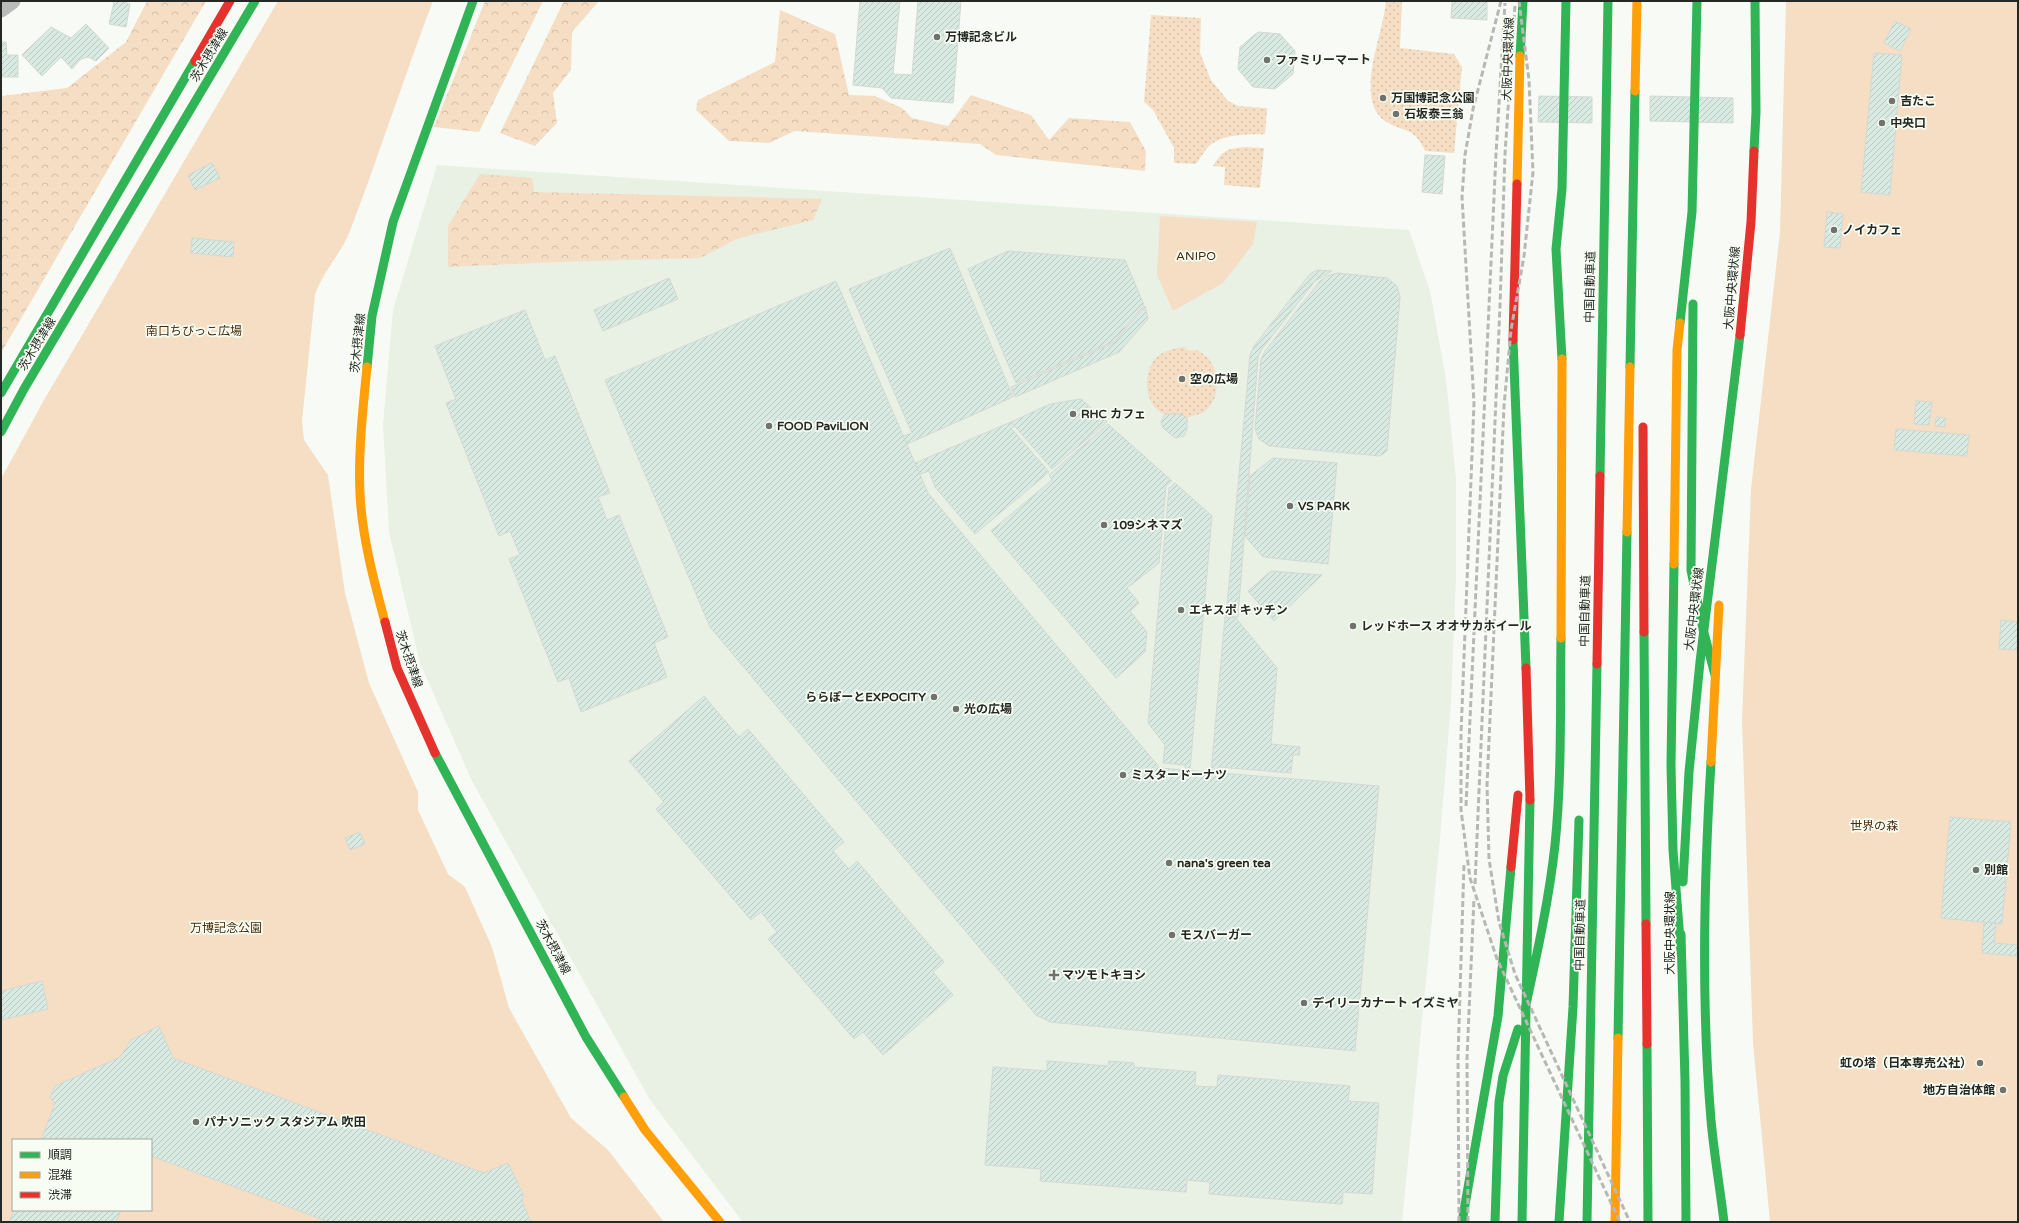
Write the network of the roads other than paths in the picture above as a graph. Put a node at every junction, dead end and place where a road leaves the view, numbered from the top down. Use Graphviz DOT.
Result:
graph roads {
  1 [pos="12,1"];
  2 [pos="230,1"];
  3 [pos="255,1"];
  4 [pos="465,1"];
  5 [pos="473,1"];
  6 [pos="1523,1"];
  7 [pos="1566,1"];
  8 [pos="1608,1"];
  9 [pos="1637,1"];
  10 [pos="1697,1"];
  11 [pos="1755,1"];
  12 [pos="1,9"];
  13 [pos="461,34"];
  14 [pos="1634,178"];
  15 [pos="1692,212"];
  16 [pos="1640,342"];
  17 [pos="1,393"];
  18 [pos="6,409"];
  19 [pos="1643,420"];
  20 [pos="1,432"];
  21 [pos="1728,442"];
  22 [pos="1599,480"];
  23 [pos="1589,557"];
  24 [pos="1721,566"];
  25 [pos="1720,597"];
  26 [pos="1703,629"];
  27 [pos="1528,675"];
  28 [pos="1716,675"];
  29 [pos="1579,807"];
  30 [pos="1681,953"];
  31 [pos="1525,1009"];
  32 [pos="720,1222"];
  33 [pos="1462,1222"];
  34 [pos="1496,1222"];
  35 [pos="1522,1222"];
  36 [pos="1559,1222"];
  37 [pos="1586,1222"];
  38 [pos="1615,1222"];
  39 [pos="1648,1222"];
  40 [pos="1686,1222"];
  41 [pos="1724,1222"];
  1 -- 12 [label="street"];
  2 -- 17 [label="main road, 茨木摂津線"];
  3 -- 18 [label="main road, 茨木摂津線"];
  4 -- 13 [label="main road, 茨木摂津線"];
  5 -- 13 [label="main road, 茨木摂津線"];
  6 -- 27 [label="main road, 大阪中央環状線"];
  7 -- 31 [label="main road"];
  8 -- 22 [label="main road, 中国自動車道"];
  9 -- 14 [label="main road"];
  10 -- 15 [label="main road"];
  11 -- 21 [label="main road, 大阪中央環状線"];
  13 -- 32 [label="main road, 茨木摂津線"];
  14 -- 16 [label="main road"];
  14 -- 38 [label="main road"];
  15 -- 26 [label="main road"];
  15 -- 30 [label="main road"];
  18 -- 20 [label="main road, 茨木摂津線"];
  19 -- 39 [label="main road"];
  21 -- 24 [label="main road"];
  21 -- 26 [label="main road, 大阪中央環状線"];
  22 -- 23 [label="main road"];
  22 -- 37 [label="main road, 中国自動車道"];
  25 -- 28 [label="main road"];
  26 -- 28 [label="main road"];
  26 -- 30 [label="main road, 大阪中央環状線"];
  27 -- 31 [label="main road, 大阪中央環状線"];
  27 -- 33 [label="main road"];
  28 -- 41 [label="main road"];
  29 -- 36 [label="main road"];
  30 -- 40 [label="main road, 大阪中央環状線"];
  31 -- 34 [label="main road"];
  31 -- 35 [label="main road, 大阪中央環状線"];
}
